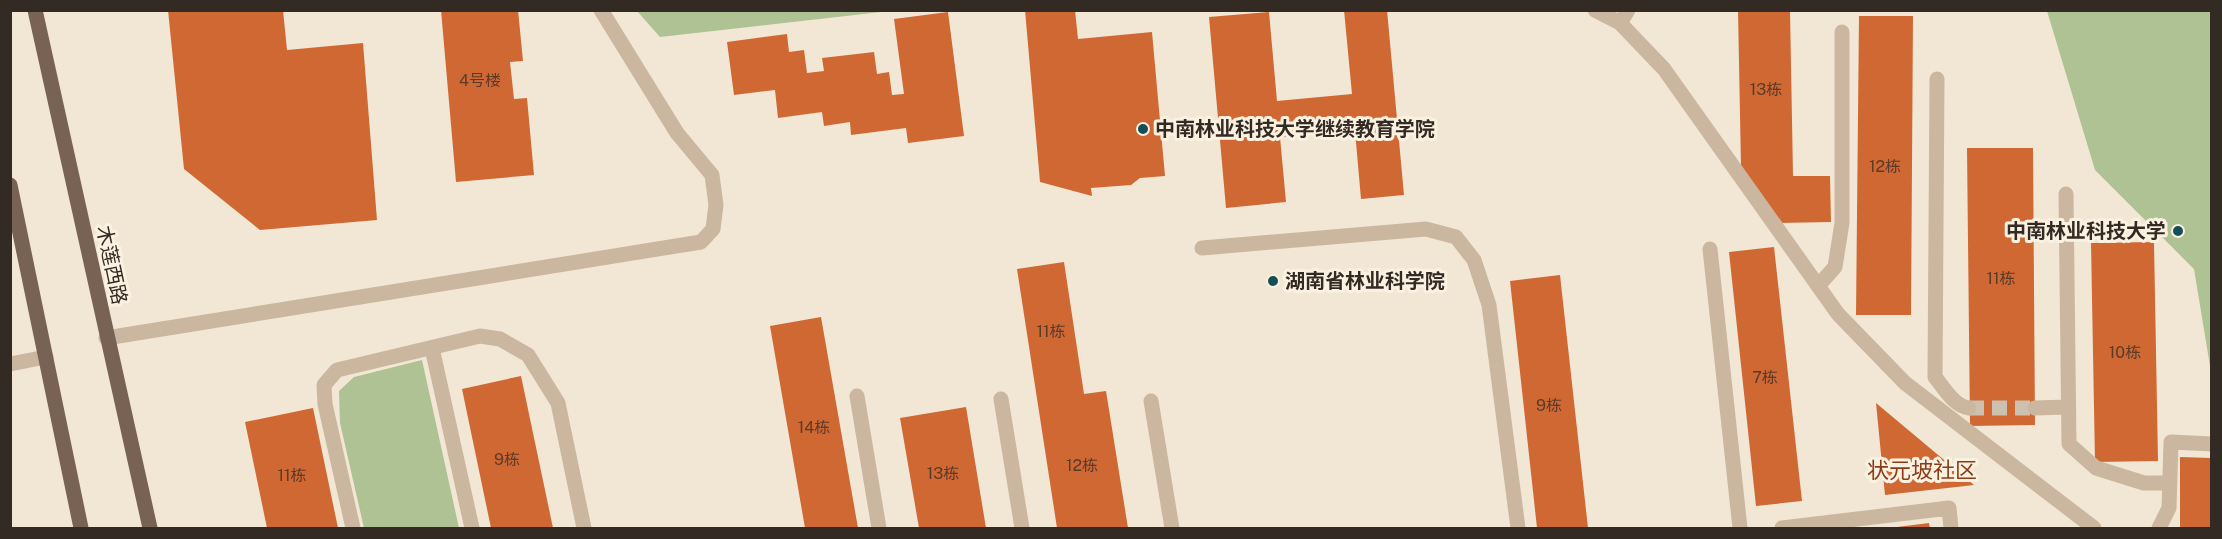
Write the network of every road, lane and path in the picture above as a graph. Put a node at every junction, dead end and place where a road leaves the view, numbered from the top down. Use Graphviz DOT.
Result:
graph roads {
  1 [pos="35,10"];
  2 [pos="601,10"];
  3 [pos="1595,10"];
  4 [pos="1624,17"];
  5 [pos="1842,32"];
  6 [pos="1937,79"];
  7 [pos="10,185"];
  8 [pos="2066,194"];
  9 [pos="1202,248"];
  10 [pos="1710,249"];
  11 [pos="1818,286"];
  12 [pos="106,338"];
  13 [pos="432,348"];
  14 [pos="46,357"];
  15 [pos="10,364"];
  16 [pos="1935,377"];
  17 [pos="857,396"];
  18 [pos="1923,397"];
  19 [pos="1001,399"];
  20 [pos="1151,401"];
  21 [pos="2068,407"];
  22 [pos="1969,408"];
  23 [pos="2035,408"];
  24 [pos="2211,444"];
  25 [pos="2170,483"];
  26 [pos="1855,524"];
  27 [pos="81,528"];
  28 [pos="150,528"];
  29 [pos="353,528"];
  30 [pos="472,528"];
  31 [pos="584,528"];
  32 [pos="879,528"];
  33 [pos="1022,528"];
  34 [pos="1172,528"];
  35 [pos="1518,528"];
  36 [pos="1740,528"];
  37 [pos="1782,528"];
  38 [pos="1951,528"];
  39 [pos="2094,528"];
  40 [pos="2158,528"];
  1 -- 12 [label="main road, 木莲西路"];
  2 -- 12 [label="street"];
  3 -- 4 [label="street"];
  4 -- 11 [label="street"];
  5 -- 11 [label="street"];
  6 -- 16 [label="street"];
  7 -- 14 [label="main road"];
  8 -- 21 [label="street"];
  9 -- 35 [label="street"];
  10 -- 36 [label="street"];
  11 -- 18 [label="street"];
  12 -- 28 [label="main road, 木莲西路"];
  13 -- 29 [label="street"];
  13 -- 30 [label="street"];
  13 -- 31 [label="street"];
  14 -- 15 [label="street"];
  14 -- 27 [label="main road"];
  16 -- 18 [label="street"];
  16 -- 22 [label="street"];
  17 -- 32 [label="street"];
  18 -- 39 [label="street"];
  19 -- 33 [label="street"];
  20 -- 34 [label="street"];
  21 -- 23 [label="street"];
  21 -- 25 [label="street"];
  24 -- 25 [label="street"];
  25 -- 40 [label="street"];
  26 -- 37 [label="street"];
  26 -- 38 [label="street"];
}
